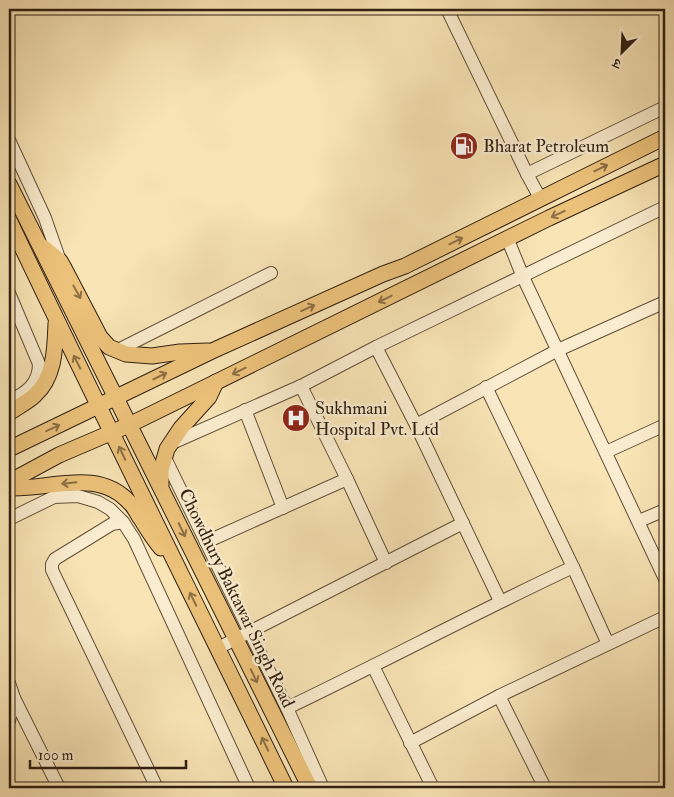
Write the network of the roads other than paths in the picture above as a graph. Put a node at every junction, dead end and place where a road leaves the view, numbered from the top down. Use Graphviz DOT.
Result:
graph roads {
  1 [pos="447,9"];
  2 [pos="665,107"];
  3 [pos="665,137"];
  4 [pos="9,140"];
  5 [pos="665,164"];
  6 [pos="527,174"];
  7 [pos="9,184"];
  8 [pos="540,198"];
  9 [pos="665,207"];
  10 [pos="9,220"];
  11 [pos="36,240"];
  12 [pos="508,240"];
  13 [pos="431,253"];
  14 [pos="60,261"];
  15 [pos="405,266"];
  16 [pos="271,272"];
  17 [pos="440,272"];
  18 [pos="523,277"];
  19 [pos="414,284"];
  20 [pos="9,293"];
  21 [pos="665,302"];
  22 [pos="57,322"];
  23 [pos="376,347"];
  24 [pos="558,350"];
  25 [pos="212,351"];
  26 [pos="116,352"];
  27 [pos="216,382"];
  28 [pos="301,386"];
  29 [pos="486,387"];
  30 [pos="116,398"];
  31 [pos="9,401"];
  32 [pos="99,406"];
  33 [pos="245,410"];
  34 [pos="9,413"];
  35 [pos="416,424"];
  36 [pos="130,425"];
  37 [pos="665,425"];
  38 [pos="112,432"];
  39 [pos="172,443"];
  40 [pos="9,449"];
  41 [pos="606,452"];
  42 [pos="165,458"];
  43 [pos="347,479"];
  44 [pos="9,482"];
  45 [pos="160,487"];
  46 [pos="9,488"];
  47 [pos="25,488"];
  48 [pos="35,506"];
  49 [pos="283,508"];
  50 [pos="665,510"];
  51 [pos="9,519"];
  52 [pos="123,522"];
  53 [pos="639,522"];
  54 [pos="463,523"];
  55 [pos="206,542"];
  56 [pos="172,556"];
  57 [pos="386,563"];
  58 [pos="573,567"];
  59 [pos="665,579"];
  60 [pos="500,601"];
  61 [pos="665,617"];
  62 [pos="242,635"];
  63 [pos="608,644"];
  64 [pos="218,648"];
  65 [pos="373,666"];
  66 [pos="9,683"];
  67 [pos="499,696"];
  68 [pos="14,698"];
  69 [pos="286,708"];
  70 [pos="9,721"];
  71 [pos="410,743"];
  72 [pos="59,788"];
  73 [pos="157,788"];
  74 [pos="249,788"];
  75 [pos="286,788"];
  76 [pos="310,788"];
  77 [pos="323,788"];
  78 [pos="433,788"];
  79 [pos="545,788"];
  1 -- 6 [label="street"];
  2 -- 6 [label="street"];
  8 -- 3 [label="main road, one-way"];
  4 -- 14 [label="street"];
  5 -- 12 [label="main road, one-way"];
  6 -- 8 [label="street"];
  7 -- 11 [label="main road, Chowdhury Baktawar Singh Road"];
  13 -- 8 [label="main road, one-way"];
  9 -- 18 [label="street"];
  10 -- 22 [label="main road"];
  11 -- 14 [label="main road"];
  11 -- 30 [label="main road, Chowdhury Baktawar Singh Road"];
  12 -- 17 [label="main road"];
  12 -- 18 [label="street"];
  13 -- 15 [label="main road"];
  13 -- 17 [label="main road"];
  14 -- 26 [label="main road, one-way"];
  15 -- 19 [label="main road"];
  25 -- 15 [label="main road, one-way"];
  16 -- 26 [label="street"];
  17 -- 19 [label="main road"];
  18 -- 23 [label="street"];
  18 -- 24 [label="street"];
  19 -- 27 [label="main road, one-way"];
  20 -- 31 [label="street"];
  21 -- 24 [label="street"];
  32 -- 22 [label="main road, one-way"];
  22 -- 34 [label="main road"];
  23 -- 28 [label="street"];
  23 -- 35 [label="street"];
  24 -- 29 [label="street"];
  24 -- 41 [label="street"];
  25 -- 26 [label="main road"];
  30 -- 25 [label="main road, one-way"];
  27 -- 36 [label="main road"];
  27 -- 39 [label="main road"];
  28 -- 33 [label="street"];
  28 -- 43 [label="street"];
  29 -- 35 [label="street"];
  29 -- 58 [label="street"];
  30 -- 32 [label="main road"];
  30 -- 36 [label="main road, Chowdhury Baktawar Singh Road"];
  32 -- 38 [label="main road"];
  40 -- 32 [label="main road, one-way"];
  33 -- 39 [label="street"];
  33 -- 49 [label="street"];
  35 -- 54 [label="street"];
  36 -- 38 [label="main road"];
  36 -- 45 [label="main road, Chowdhury Baktawar Singh Road"];
  37 -- 41 [label="street"];
  38 -- 44 [label="main road"];
  56 -- 38 [label="main road, one-way"];
  39 -- 42 [label="main road"];
  41 -- 53 [label="street"];
  42 -- 45 [label="main road"];
  42 -- 55 [label="street"];
  43 -- 49 [label="street"];
  43 -- 57 [label="street"];
  45 -- 62 [label="main road, Chowdhury Baktawar Singh Road, one-way"];
  46 -- 47 [label="main road"];
  47 -- 48 [label="street"];
  56 -- 47 [label="main road, one-way"];
  48 -- 51 [label="street"];
  48 -- 52 [label="street"];
  49 -- 55 [label="street"];
  50 -- 53 [label="street"];
  52 -- 73 [label="street"];
  52 -- 74 [label="street"];
  53 -- 59 [label="street"];
  54 -- 57 [label="street"];
  54 -- 60 [label="street"];
  55 -- 62 [label="street"];
  64 -- 56 [label="main road, one-way"];
  57 -- 62 [label="street"];
  58 -- 60 [label="street"];
  58 -- 63 [label="street"];
  60 -- 65 [label="street"];
  61 -- 63 [label="street"];
  62 -- 64 [label="street"];
  62 -- 69 [label="street"];
  62 -- 76 [label="main road, Chowdhury Baktawar Singh Road, one-way"];
  63 -- 67 [label="street"];
  75 -- 64 [label="main road, one-way"];
  65 -- 69 [label="street"];
  65 -- 71 [label="street"];
  66 -- 68 [label="street"];
  67 -- 71 [label="street"];
  67 -- 79 [label="street"];
  68 -- 70 [label="street"];
  68 -- 72 [label="street"];
  69 -- 77 [label="street"];
  71 -- 78 [label="street"];
}
